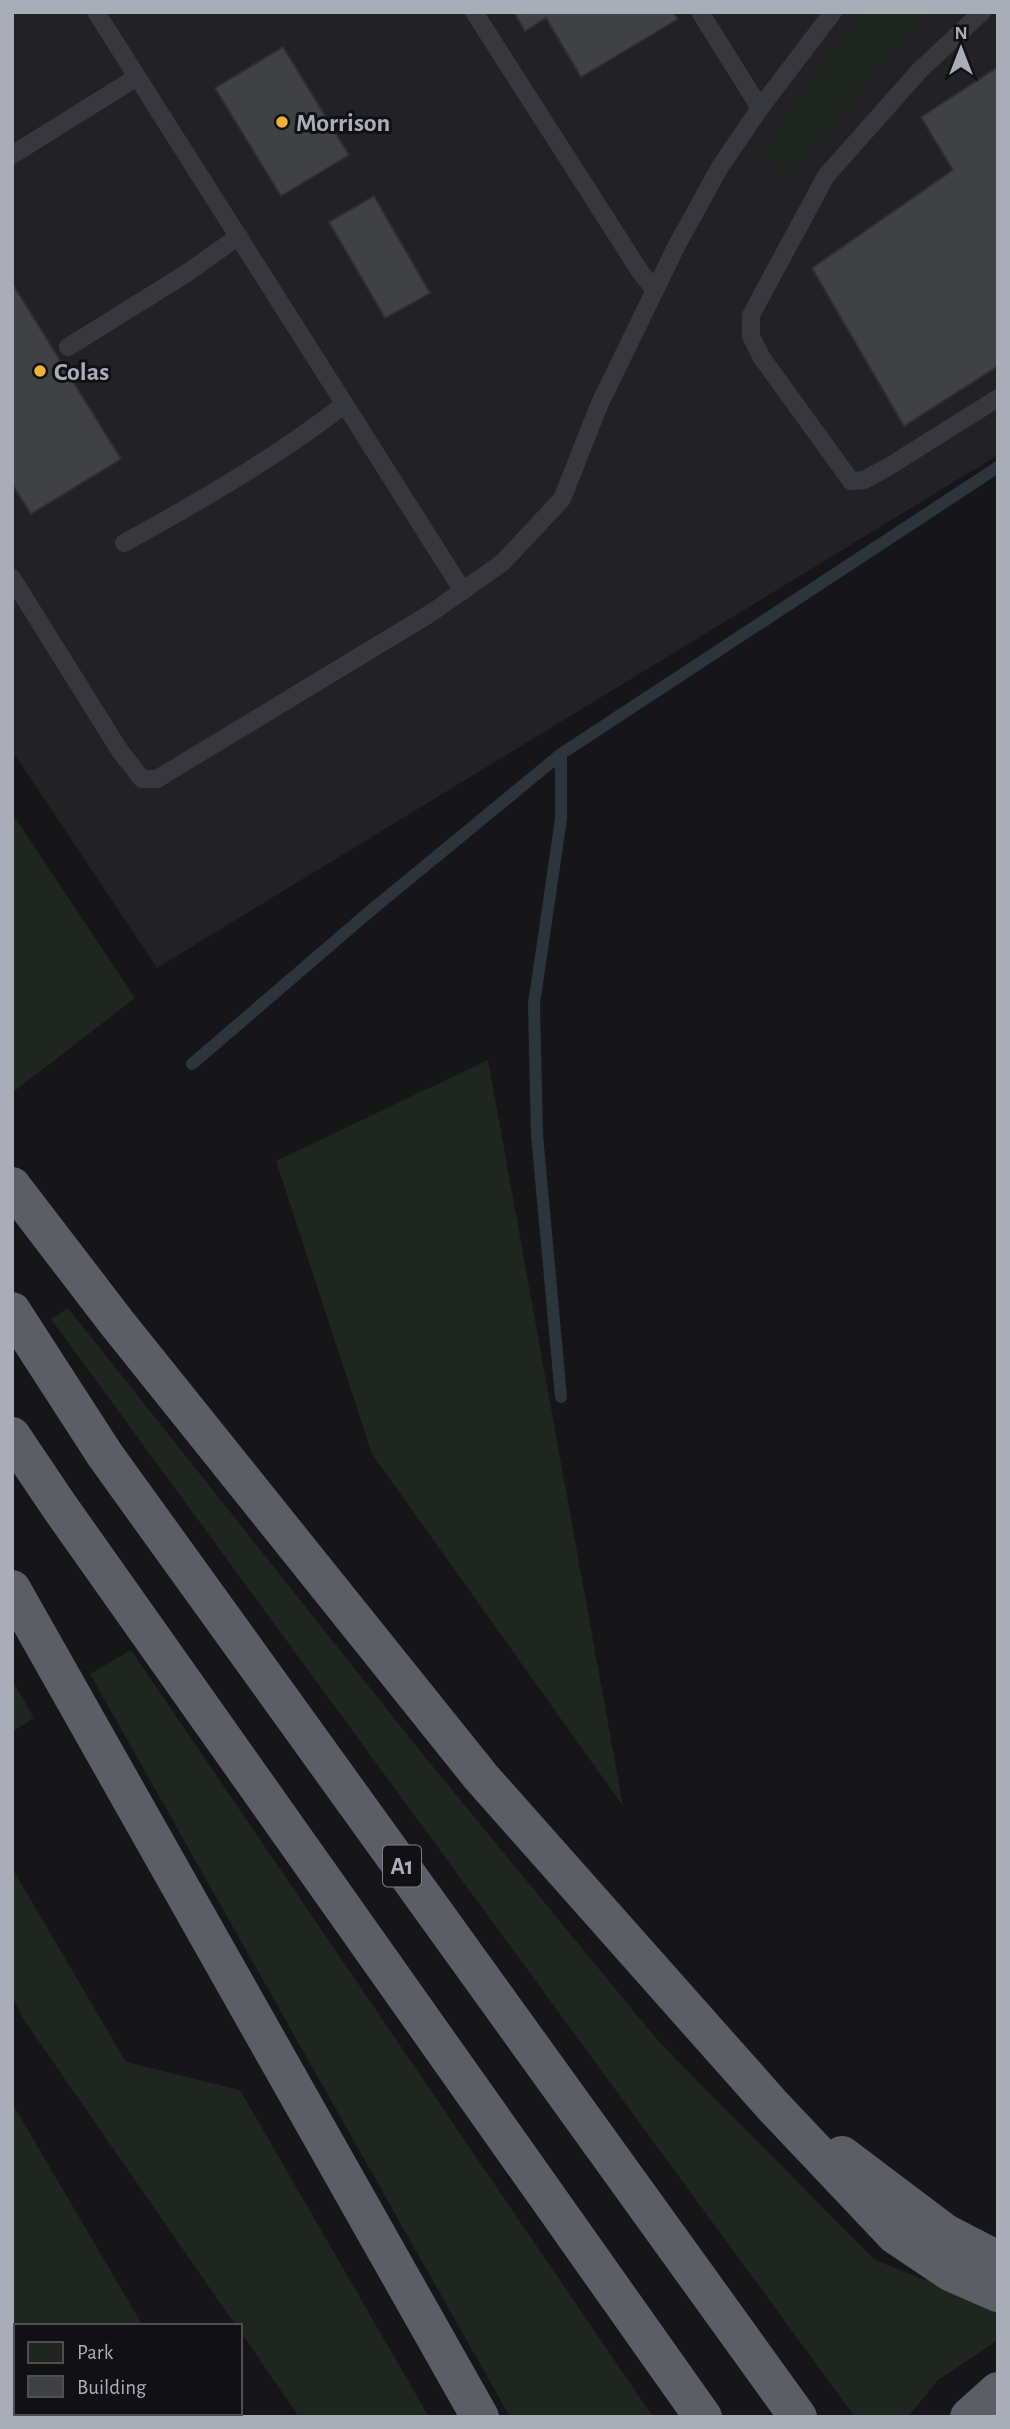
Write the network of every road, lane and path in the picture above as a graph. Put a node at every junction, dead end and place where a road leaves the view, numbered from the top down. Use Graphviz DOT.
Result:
graph roads {
  1 [pos="96,12"];
  2 [pos="474,12"];
  3 [pos="700,12"];
  4 [pos="833,12"];
  5 [pos="982,12"];
  6 [pos="137,76"];
  7 [pos="760,108"];
  8 [pos="12,155"];
  9 [pos="239,236"];
  10 [pos="655,290"];
  11 [pos="68,347"];
  12 [pos="998,398"];
  13 [pos="345,404"];
  14 [pos="124,542"];
  15 [pos="12,578"];
  16 [pos="463,591"];
  17 [pos="12,1186"];
  18 [pos="12,1311"];
  19 [pos="12,1436"];
  20 [pos="12,1589"];
  21 [pos="772,2105"];
  22 [pos="998,2260"];
  23 [pos="998,2293"];
  24 [pos="998,2391"];
  25 [pos="480,2417"];
  26 [pos="703,2417"];
  27 [pos="798,2417"];
  28 [pos="969,2417"];
  1 -- 6 [label="lane"];
  2 -- 10 [label="lane"];
  3 -- 7 [label="lane"];
  4 -- 7 [label="lane"];
  5 -- 12 [label="lane"];
  6 -- 8 [label="lane"];
  6 -- 9 [label="lane"];
  7 -- 10 [label="lane"];
  9 -- 11 [label="lane"];
  9 -- 13 [label="lane"];
  10 -- 16 [label="lane"];
  13 -- 14 [label="lane"];
  13 -- 16 [label="lane"];
  15 -- 16 [label="lane"];
  17 -- 21 [label="highway"];
  18 -- 27 [label="highway, A1"];
  19 -- 26 [label="highway"];
  20 -- 25 [label="highway"];
  21 -- 22 [label="highway"];
  21 -- 23 [label="highway"];
  24 -- 28 [label="highway"];
}
